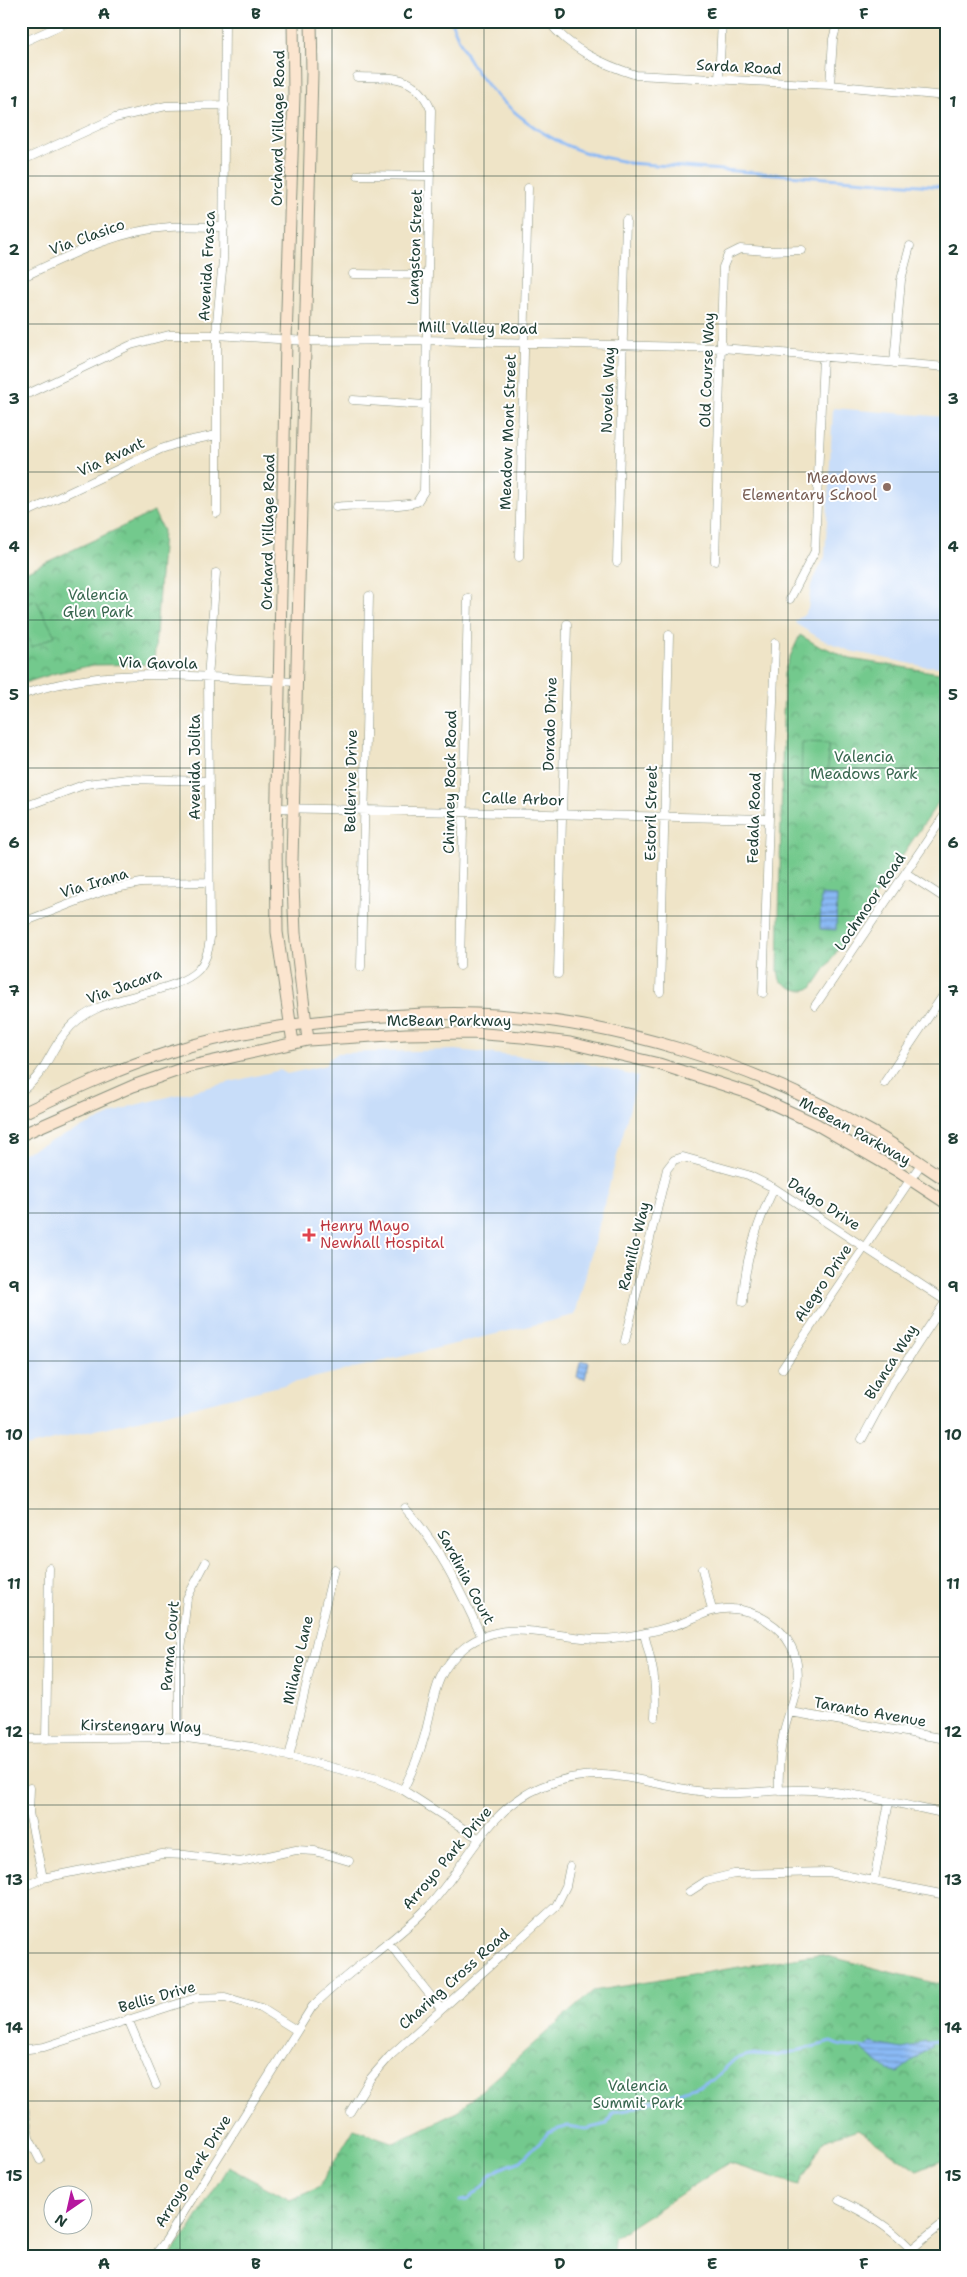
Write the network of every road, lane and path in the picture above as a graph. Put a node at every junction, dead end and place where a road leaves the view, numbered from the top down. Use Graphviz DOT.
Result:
graph roads {
  1 [pos="70,21"];
  2 [pos="225,21"];
  3 [pos="293,21"];
  4 [pos="311,21"];
  5 [pos="548,21"];
  6 [pos="722,21"];
  7 [pos="838,21"];
  8 [pos="21,43"];
  9 [pos="357,77"];
  10 [pos="719,80"];
  11 [pos="830,85"];
  12 [pos="946,96"];
  13 [pos="225,105"];
  14 [pos="21,161"];
  15 [pos="358,175"];
  16 [pos="430,176"];
  17 [pos="528,188"];
  18 [pos="626,220"];
  19 [pos="224,227"];
  20 [pos="910,246"];
  21 [pos="802,250"];
  22 [pos="353,274"];
  23 [pos="428,275"];
  24 [pos="21,278"];
  25 [pos="217,335"];
  26 [pos="286,340"];
  27 [pos="426,340"];
  28 [pos="306,341"];
  29 [pos="525,343"];
  30 [pos="623,344"];
  31 [pos="722,348"];
  32 [pos="823,356"];
  33 [pos="894,363"];
  34 [pos="946,367"];
  35 [pos="21,397"];
  36 [pos="353,400"];
  37 [pos="425,406"];
  38 [pos="217,435"];
  39 [pos="336,507"];
  40 [pos="217,513"];
  41 [pos="21,515"];
  42 [pos="519,557"];
  43 [pos="715,561"];
  44 [pos="617,562"];
  45 [pos="216,573"];
  46 [pos="369,596"];
  47 [pos="468,598"];
  48 [pos="790,599"];
  49 [pos="567,624"];
  50 [pos="669,635"];
  51 [pos="775,643"];
  52 [pos="208,678"];
  53 [pos="280,682"];
  54 [pos="297,682"];
  55 [pos="21,694"];
  56 [pos="209,781"];
  57 [pos="21,808"];
  58 [pos="277,808"];
  59 [pos="294,808"];
  60 [pos="365,809"];
  61 [pos="464,812"];
  62 [pos="946,813"];
  63 [pos="561,814"];
  64 [pos="665,816"];
  65 [pos="768,819"];
  66 [pos="906,873"];
  67 [pos="208,882"];
  68 [pos="946,899"];
  69 [pos="21,923"];
  70 [pos="204,961"];
  71 [pos="460,966"];
  72 [pos="361,968"];
  73 [pos="558,974"];
  74 [pos="946,991"];
  75 [pos="660,992"];
  76 [pos="764,994"];
  77 [pos="815,1006"];
  78 [pos="306,1022"];
  79 [pos="290,1025"];
  80 [pos="600,1029"];
  81 [pos="308,1040"];
  82 [pos="293,1043"];
  83 [pos="570,1043"];
  84 [pos="884,1083"];
  85 [pos="21,1091"];
  86 [pos="21,1114"];
  87 [pos="21,1135"];
  88 [pos="674,1160"];
  89 [pos="921,1164"];
  90 [pos="910,1179"];
  91 [pos="946,1180"];
  92 [pos="774,1188"];
  93 [pos="946,1203"];
  94 [pos="864,1246"];
  95 [pos="946,1301"];
  96 [pos="743,1302"];
  97 [pos="625,1341"];
  98 [pos="782,1369"];
  99 [pos="862,1439"];
  100 [pos="405,1508"];
  101 [pos="206,1562"];
  102 [pos="49,1568"];
  103 [pos="334,1569"];
  104 [pos="702,1569"];
  105 [pos="712,1610"];
  106 [pos="644,1634"];
  107 [pos="482,1637"];
  108 [pos="790,1712"];
  109 [pos="655,1717"];
  110 [pos="179,1737"];
  111 [pos="946,1738"];
  112 [pos="21,1739"];
  113 [pos="46,1739"];
  114 [pos="289,1757"];
  115 [pos="30,1788"];
  116 [pos="403,1790"];
  117 [pos="779,1791"];
  118 [pos="889,1802"];
  119 [pos="946,1814"];
  120 [pos="478,1838"];
  121 [pos="350,1861"];
  122 [pos="570,1866"];
  123 [pos="43,1878"];
  124 [pos="874,1880"];
  125 [pos="21,1888"];
  126 [pos="688,1892"];
  127 [pos="946,1894"];
  128 [pos="388,1942"];
  129 [pos="441,2009"];
  130 [pos="128,2019"];
  131 [pos="296,2030"];
  132 [pos="21,2050"];
  133 [pos="21,2084"];
  134 [pos="156,2085"];
  135 [pos="350,2112"];
  136 [pos="40,2160"];
  137 [pos="839,2200"];
  138 [pos="946,2220"];
  139 [pos="911,2249"];
  140 [pos="154,2256"];
  141 [pos="903,2256"];
  1 -- 8 [label="street"];
  2 -- 13 [label="street, Avenida Frasca"];
  3 -- 26 [label="main road, Orchard Village Road"];
  4 -- 28 [label="main road"];
  5 -- 10 [label="street, Sarda Road"];
  6 -- 10 [label="street"];
  7 -- 11 [label="street"];
  9 -- 16 [label="street, Langston Street"];
  10 -- 11 [label="street, Sarda Road"];
  11 -- 12 [label="street, Sarda Road"];
  13 -- 14 [label="street"];
  13 -- 19 [label="street, Avenida Frasca"];
  15 -- 16 [label="street"];
  16 -- 23 [label="street, Langston Street"];
  17 -- 29 [label="street, Meadow Mont Street"];
  18 -- 30 [label="street, Novela Way"];
  19 -- 24 [label="street, Via Clasico"];
  19 -- 25 [label="street, Avenida Frasca"];
  20 -- 33 [label="street"];
  21 -- 31 [label="street, Old Course Way"];
  22 -- 23 [label="street"];
  23 -- 27 [label="street, Langston Street"];
  25 -- 26 [label="street, Mill Valley Road"];
  25 -- 35 [label="street, Mill Valley Road"];
  25 -- 38 [label="street, Avenida Frasca"];
  26 -- 28 [label="street, Mill Valley Road"];
  26 -- 53 [label="main road, Orchard Village Road"];
  27 -- 28 [label="street, Mill Valley Road"];
  27 -- 29 [label="street, Mill Valley Road"];
  27 -- 37 [label="street, Langston Street"];
  28 -- 54 [label="main road"];
  29 -- 30 [label="street, Mill Valley Road"];
  29 -- 42 [label="street, Meadow Mont Street"];
  30 -- 31 [label="street, Mill Valley Road"];
  30 -- 44 [label="street, Novela Way"];
  31 -- 32 [label="street, Mill Valley Road"];
  31 -- 43 [label="street, Old Course Way"];
  32 -- 33 [label="street, Mill Valley Road"];
  32 -- 48 [label="street"];
  33 -- 34 [label="street, Mill Valley Road"];
  36 -- 37 [label="street"];
  37 -- 39 [label="street, Langston Street"];
  38 -- 40 [label="street, Avenida Frasca"];
  38 -- 41 [label="street, Via Avant"];
  45 -- 52 [label="street, Avenida Jolita"];
  46 -- 60 [label="street, Bellerive Drive"];
  47 -- 61 [label="street, Chimney Rock Road"];
  49 -- 63 [label="street, Dorado Drive"];
  50 -- 64 [label="street, Estoril Street"];
  51 -- 65 [label="street, Fedala Road"];
  52 -- 53 [label="street, Via Gavola"];
  52 -- 55 [label="street, Via Gavola"];
  52 -- 56 [label="street, Avenida Jolita"];
  53 -- 54 [label="street, Via Gavola"];
  53 -- 58 [label="main road, Orchard Village Road"];
  54 -- 59 [label="main road"];
  56 -- 57 [label="street"];
  56 -- 67 [label="street, Avenida Jolita"];
  58 -- 59 [label="street, Calle Arbor"];
  58 -- 79 [label="main road, Orchard Village Road"];
  59 -- 60 [label="street, Calle Arbor"];
  59 -- 78 [label="main road"];
  60 -- 61 [label="street, Calle Arbor"];
  60 -- 72 [label="street, Bellerive Drive"];
  61 -- 63 [label="street, Calle Arbor"];
  61 -- 71 [label="street, Chimney Rock Road"];
  62 -- 66 [label="street, Lochmoor Road"];
  63 -- 64 [label="street, Calle Arbor"];
  63 -- 73 [label="street, Dorado Drive"];
  64 -- 65 [label="street, Calle Arbor"];
  64 -- 75 [label="street, Estoril Street"];
  65 -- 76 [label="street, Fedala Road"];
  66 -- 68 [label="street"];
  66 -- 77 [label="street, Lochmoor Road"];
  67 -- 69 [label="street, Via Irana"];
  67 -- 70 [label="street, Avenida Jolita"];
  70 -- 85 [label="street, Via Jacara"];
  74 -- 84 [label="street"];
  78 -- 79 [label="main road, McBean Parkway"];
  78 -- 80 [label="main road, McBean Parkway"];
  78 -- 81 [label="main road"];
  79 -- 82 [label="main road, Orchard Village Road"];
  79 -- 86 [label="main road, McBean Parkway"];
  80 -- 83 [label="main road"];
  80 -- 89 [label="main road, McBean Parkway"];
  81 -- 82 [label="main road, McBean Parkway"];
  81 -- 83 [label="main road, McBean Parkway"];
  82 -- 87 [label="main road, McBean Parkway"];
  83 -- 90 [label="main road, McBean Parkway"];
  88 -- 92 [label="street, Dalgo Drive"];
  88 -- 97 [label="street, Ramillo Way"];
  89 -- 90 [label="street, Alegro Drive"];
  89 -- 91 [label="main road, McBean Parkway"];
  90 -- 93 [label="main road, McBean Parkway"];
  90 -- 94 [label="street, Alegro Drive"];
  92 -- 94 [label="street, Dalgo Drive"];
  92 -- 96 [label="street"];
  94 -- 95 [label="street, Dalgo Drive"];
  94 -- 98 [label="street, Alegro Drive"];
  95 -- 99 [label="street, Blanca Way"];
  100 -- 107 [label="street, Sardinia Court"];
  101 -- 110 [label="street, Parma Court"];
  102 -- 113 [label="street"];
  103 -- 114 [label="street, Milano Lane"];
  104 -- 105 [label="street"];
  105 -- 106 [label="street"];
  105 -- 108 [label="street"];
  106 -- 107 [label="street"];
  106 -- 109 [label="street"];
  107 -- 116 [label="street"];
  108 -- 111 [label="street, Taranto Avenue"];
  108 -- 117 [label="street"];
  110 -- 113 [label="street, Kirstengary Way"];
  110 -- 114 [label="street, Kirstengary Way"];
  112 -- 113 [label="street, Kirstengary Way"];
  114 -- 116 [label="street, Kirstengary Way"];
  115 -- 123 [label="street"];
  116 -- 120 [label="street, Kirstengary Way"];
  117 -- 118 [label="street, Arroyo Park Drive"];
  117 -- 120 [label="street, Arroyo Park Drive"];
  118 -- 119 [label="street, Arroyo Park Drive"];
  118 -- 124 [label="street"];
  120 -- 128 [label="street, Arroyo Park Drive"];
  121 -- 123 [label="street"];
  122 -- 129 [label="street, Charing Cross Road"];
  123 -- 125 [label="street"];
  124 -- 126 [label="street"];
  124 -- 127 [label="street"];
  128 -- 129 [label="street"];
  128 -- 131 [label="street, Arroyo Park Drive"];
  129 -- 135 [label="street, Charing Cross Road"];
  130 -- 131 [label="street, Bellis Drive"];
  130 -- 132 [label="street, Bellis Drive"];
  130 -- 134 [label="street"];
  131 -- 140 [label="street, Arroyo Park Drive"];
  133 -- 136 [label="street"];
  137 -- 139 [label="street"];
  138 -- 139 [label="street"];
  139 -- 141 [label="street"];
}
